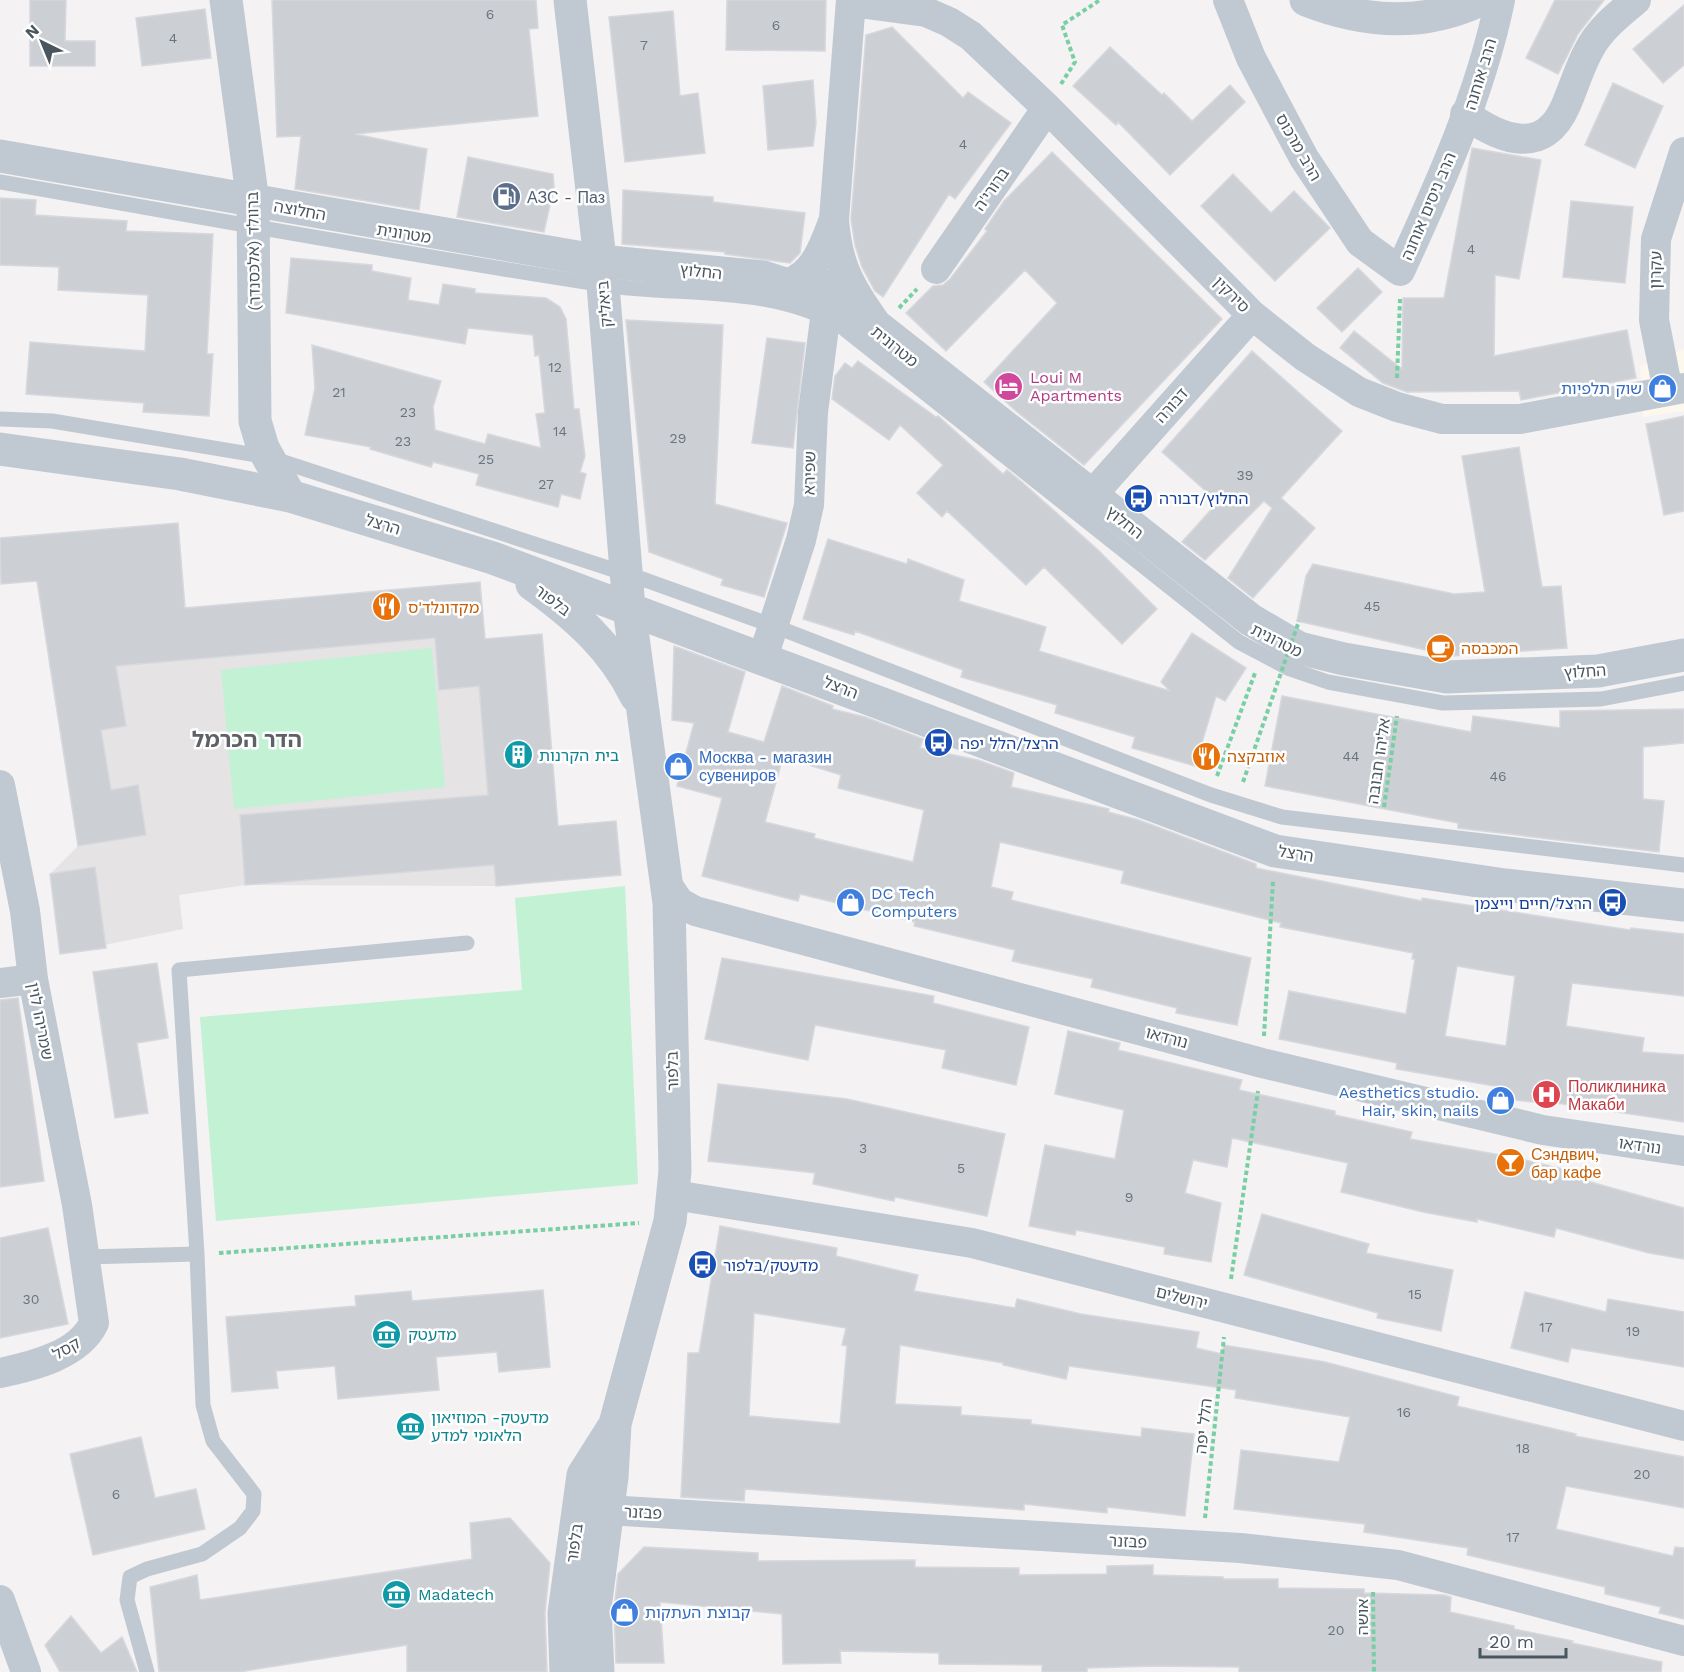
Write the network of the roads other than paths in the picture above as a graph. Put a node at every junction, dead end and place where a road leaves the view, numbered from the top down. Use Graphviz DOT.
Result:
graph roads {
  1 [pos="226,0"];
  2 [pos="570,0"];
  3 [pos="1228,0"];
  4 [pos="1306,0"];
  5 [pos="1480,0"];
  6 [pos="1500,0"];
  7 [pos="1636,0"];
  8 [pos="851,1"];
  9 [pos="1047,108"];
  10 [pos="1465,114"];
  11 [pos="1684,152"];
  12 [pos="0,156"];
  13 [pos="0,182"];
  14 [pos="254,214"];
  15 [pos="834,219"];
  16 [pos="936,269"];
  17 [pos="1400,271"];
  18 [pos="602,273"];
  19 [pos="788,283"];
  20 [pos="826,299"];
  21 [pos="1252,315"];
  22 [pos="879,328"];
  23 [pos="1676,389"];
  24 [pos="0,419"];
  25 [pos="255,421"];
  26 [pos="0,449"];
  27 [pos="232,451"];
  28 [pos="268,457"];
  29 [pos="290,496"];
  30 [pos="1090,496"];
  31 [pos="493,558"];
  32 [pos="627,574"];
  33 [pos="629,608"];
  34 [pos="774,626"];
  35 [pos="1684,655"];
  36 [pos="763,657"];
  37 [pos="1684,683"];
  38 [pos="644,712"];
  39 [pos="0,785"];
  40 [pos="1684,865"];
  41 [pos="666,883"];
  42 [pos="1684,905"];
  43 [pos="467,943"];
  44 [pos="33,979"];
  45 [pos="0,983"];
  46 [pos="1684,1151"];
  47 [pos="672,1208"];
  48 [pos="197,1254"];
  49 [pos="85,1257"];
  50 [pos="0,1372"];
  51 [pos="615,1424"];
  52 [pos="1684,1426"];
  53 [pos="583,1475"];
  54 [pos="607,1510"];
  55 [pos="0,1600"];
  56 [pos="1684,1641"];
  57 [pos="26,1672"];
  58 [pos="147,1672"];
  59 [pos="566,1672"];
  60 [pos="598,1672"];
  1 -- 14 [label="street, ברוולד (אלכסנדר)"];
  2 -- 18 [label="street, ביאליק"];
  3 -- 17 [label="street, הרב מרכוס"];
  4 -- 5 [label="street"];
  6 -- 10 [label="street, הרב אוחנה"];
  7 -- 10 [label="street, הרב אוחנה"];
  8 -- 9 [label="street, סירקין"];
  8 -- 15 [label="street"];
  9 -- 16 [label="street, ברורי'ה"];
  9 -- 21 [label="street, סירקין"];
  10 -- 17 [label="street, הרב ניסים אוחנה"];
  11 -- 23 [label="street, עקרון"];
  12 -- 14 [label="street, החלוצה"];
  13 -- 14 [label="lane"];
  14 -- 18 [label="street, החלוצה"];
  14 -- 25 [label="street, ברוולד (אלכסנדר)"];
  15 -- 19 [label="street"];
  15 -- 22 [label="street"];
  18 -- 19 [label="street, החלוץ"];
  18 -- 20 [label="lane, מטרונית"];
  18 -- 32 [label="street, ביאליק"];
  19 -- 20 [label="street, החלוץ"];
  20 -- 22 [label="street, החלוץ"];
  20 -- 34 [label="street, שפירא"];
  20 -- 37 [label="lane, מטרונית"];
  21 -- 23 [label="street, סירקין"];
  21 -- 30 [label="street, דבורה"];
  22 -- 30 [label="street, החלוץ"];
  24 -- 27 [label="lane"];
  25 -- 27 [label="lane"];
  25 -- 28 [label="street, ברוולד (אלכסנדר)"];
  26 -- 29 [label="street, הרצל"];
  27 -- 28 [label="lane"];
  28 -- 29 [label="street, ברוולד (אלכסנדר)"];
  28 -- 32 [label="lane"];
  29 -- 31 [label="street, הרצל"];
  30 -- 35 [label="street, החלוץ"];
  31 -- 33 [label="street, הרצל"];
  31 -- 38 [label="street, בלפור"];
  32 -- 33 [label="street, ביאליק"];
  32 -- 34 [label="lane"];
  33 -- 36 [label="street, הרצל"];
  33 -- 38 [label="street, בלפור"];
  34 -- 36 [label="street, שפירא"];
  34 -- 40 [label="lane"];
  36 -- 42 [label="street, הרצל"];
  38 -- 41 [label="street, בלפור"];
  39 -- 44 [label="street, שמריהו לוין"];
  41 -- 46 [label="street, נורדאו"];
  41 -- 47 [label="street, בלפור"];
  43 -- 48 [label="lane"];
  44 -- 45 [label="street"];
  44 -- 49 [label="street, שמריהו לוין"];
  47 -- 51 [label="street, בלפור"];
  47 -- 52 [label="street, ירושלים"];
  48 -- 49 [label="lane"];
  48 -- 58 [label="lane"];
  49 -- 50 [label="street, קסל"];
  51 -- 53 [label="street, בלפור"];
  51 -- 54 [label="street, בלפור"];
  53 -- 54 [label="street, פבזנר"];
  53 -- 59 [label="street, בלפור"];
  54 -- 56 [label="street, פבזנר"];
  54 -- 60 [label="street, בלפור"];
  55 -- 57 [label="street"];
}
